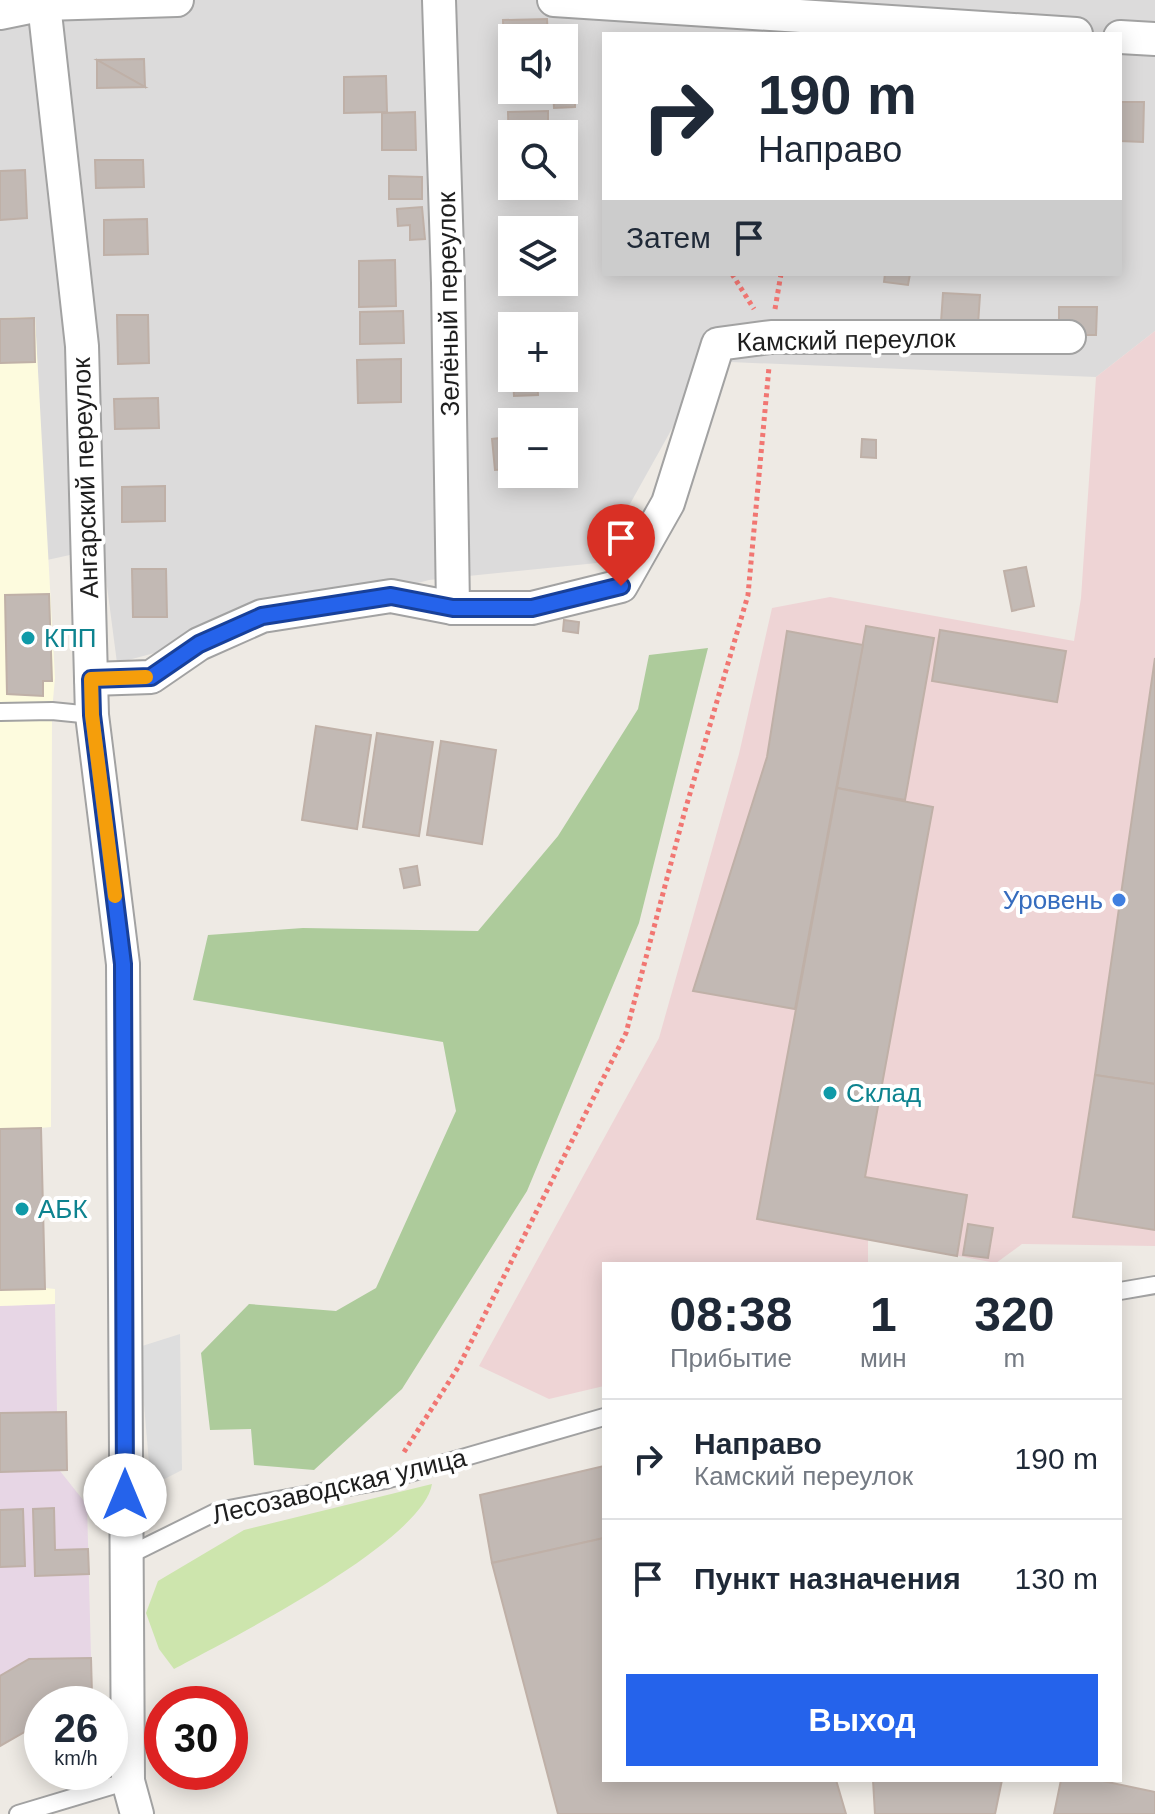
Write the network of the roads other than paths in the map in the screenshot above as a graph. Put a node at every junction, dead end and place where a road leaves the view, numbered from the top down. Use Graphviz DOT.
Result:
graph roads {
  1 [pos="177,0"];
  2 [pos="439,0"];
  3 [pos="554,0"];
  4 [pos="44,4"];
  5 [pos="0,13"];
  6 [pos="1045,32"];
  7 [pos="1122,37"];
  8 [pos="1155,39"];
  9 [pos="1069,337"];
  10 [pos="453,608"];
  11 [pos="91,679"];
  12 [pos="0,712"];
  13 [pos="92,715"];
  14 [pos="1155,1285"];
  15 [pos="1122,1291"];
  16 [pos="602,1418"];
  17 [pos="125,1557"];
  18 [pos="127,1686"];
  19 [pos="128,1781"];
  20 [pos="98,1790"];
  21 [pos="18,1814"];
  22 [pos="137,1814"];
  1 -- 4 [label="street"];
  2 -- 10 [label="street, Зелёный переулок"];
  3 -- 6 [label="street"];
  4 -- 5 [label="street"];
  4 -- 11 [label="street, Ангарский переулок"];
  7 -- 8 [label="street"];
  9 -- 10 [label="street, Камский переулок"];
  10 -- 11 [label="street, Камский переулок"];
  11 -- 13 [label="street, Ангарский переулок"];
  12 -- 13 [label="lane"];
  13 -- 17 [label="street, Ангарский переулок"];
  14 -- 15 [label="lane"];
  16 -- 17 [label="lane, Лесозаводская улица"];
  17 -- 18 [label="street, Ангарский переулок"];
  19 -- 22 [label="street, Ангарский переулок"];
  20 -- 21 [label="lane"];
}
